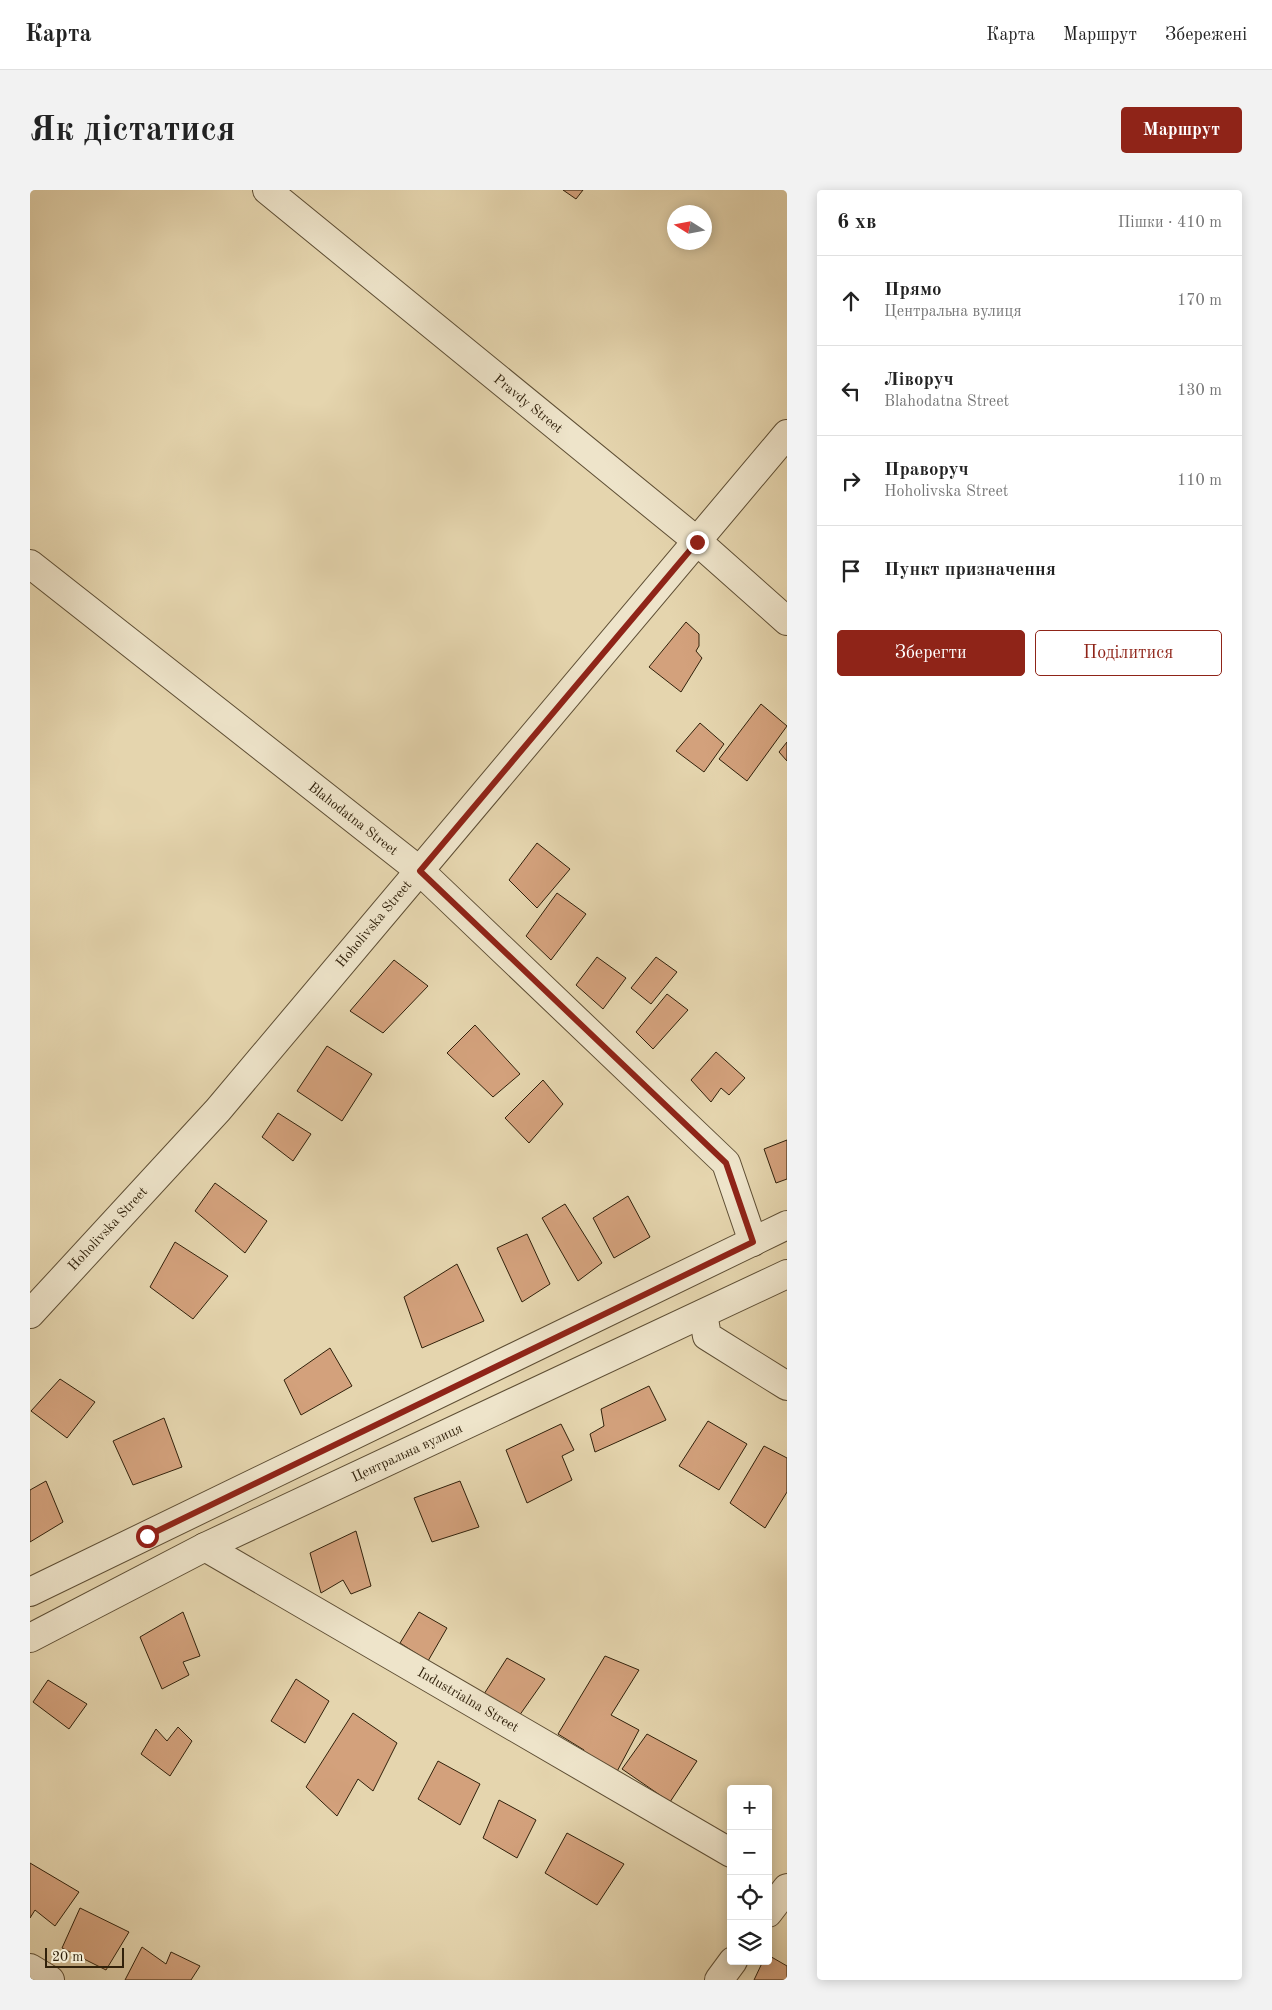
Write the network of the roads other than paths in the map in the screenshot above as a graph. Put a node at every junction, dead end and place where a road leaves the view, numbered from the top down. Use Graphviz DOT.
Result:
graph roads {
  1 [pos="267,190"];
  2 [pos="787,434"];
  3 [pos="697,542"];
  4 [pos="30,564"];
  5 [pos="787,621"];
  6 [pos="420,871"];
  7 [pos="787,1226"];
  8 [pos="753,1242"];
  9 [pos="787,1274"];
  10 [pos="30,1314"];
  11 [pos="703,1314"];
  12 [pos="787,1386"];
  13 [pos="205,1547"];
  14 [pos="30,1592"];
  15 [pos="30,1638"];
  16 [pos="727,1851"];
  17 [pos="772,1878"];
  18 [pos="787,1887"];
  19 [pos="772,1908"];
  20 [pos="729,1965"];
  21 [pos="30,1968"];
  22 [pos="50,1980"];
  23 [pos="718,1980"];
  1 -- 3 [label="street, Pravdy Street"];
  2 -- 3 [label="street, Hoholivska Street"];
  3 -- 5 [label="street, Pravdy Street"];
  3 -- 6 [label="street, Hoholivska Street"];
  4 -- 6 [label="street, Blahodatna Street"];
  6 -- 8 [label="street, Blahodatna Street"];
  6 -- 10 [label="street, Hoholivska Street"];
  7 -- 8 [label="street"];
  8 -- 14 [label="street"];
  9 -- 11 [label="street, Центральна вулиця"];
  11 -- 12 [label="street"];
  11 -- 13 [label="street, Центральна вулиця"];
  13 -- 15 [label="street, Центральна вулиця"];
  13 -- 16 [label="street, Industrialna Street"];
  17 -- 18 [label="street"];
  18 -- 19 [label="street"];
  20 -- 23 [label="street"];
  21 -- 22 [label="street"];
}
